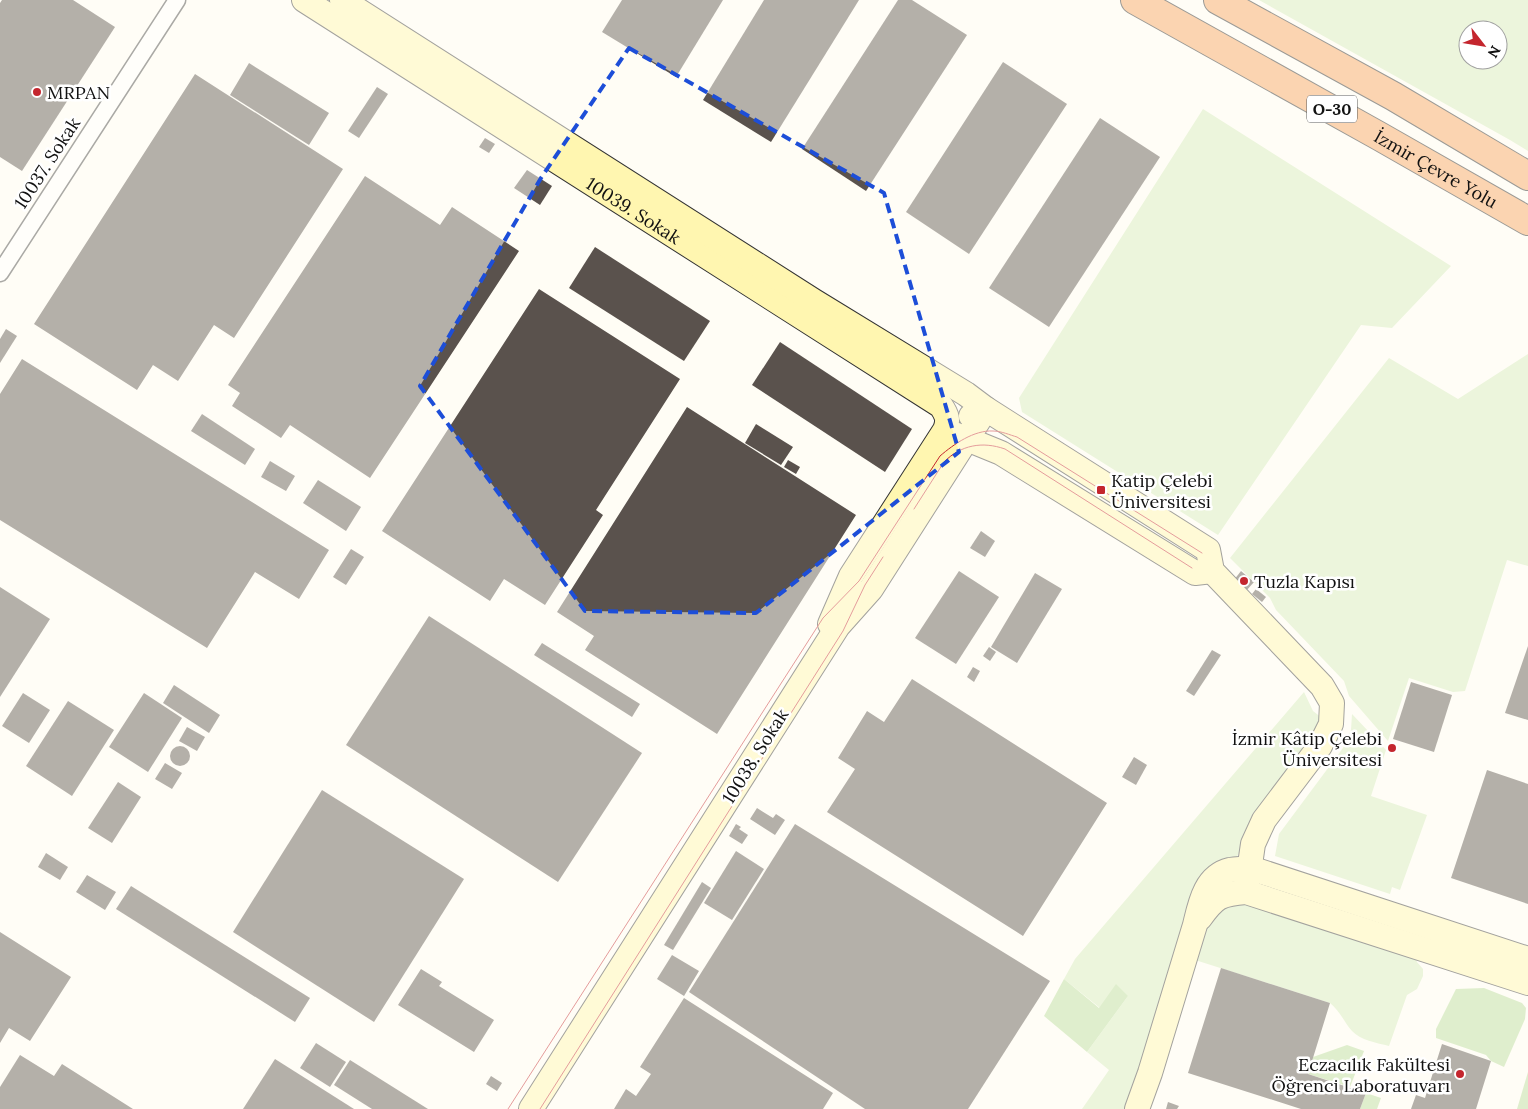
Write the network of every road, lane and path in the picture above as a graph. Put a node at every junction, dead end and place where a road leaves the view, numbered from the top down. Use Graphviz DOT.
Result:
graph roads {
  1 [pos="177,0"];
  2 [pos="304,0"];
  3 [pos="342,0"];
  4 [pos="1135,0"];
  5 [pos="1218,0"];
  6 [pos="1528,176"];
  7 [pos="1528,221"];
  8 [pos="0,273"];
  9 [pos="986,409"];
  10 [pos="956,435"];
  11 [pos="1212,571"];
  12 [pos="1250,868"];
  13 [pos="1246,892"];
  14 [pos="1195,925"];
  15 [pos="1528,959"];
  16 [pos="1528,983"];
  17 [pos="517,1109"];
  18 [pos="531,1109"];
  19 [pos="1137,1109"];
  1 -- 8 [label="street, 10037. Sokak"];
  2 -- 10 [label="street, 10039. Sokak"];
  3 -- 9 [label="street, 10039. Sokak"];
  4 -- 7 [label="highway, İzmir Çevre Yolu / O-30"];
  5 -- 6 [label="highway, O-30"];
  9 -- 10 [label="street, 10038. Sokak"];
  9 -- 11 [label="street, 10039. Sokak"];
  10 -- 11 [label="street"];
  10 -- 17 [label="street, 10038. Sokak"];
  10 -- 18 [label="street, 10038. Sokak"];
  11 -- 12 [label="street"];
  12 -- 13 [label="street"];
  12 -- 14 [label="street"];
  12 -- 15 [label="street"];
  13 -- 14 [label="street"];
  13 -- 16 [label="street"];
  14 -- 19 [label="street"];
}
